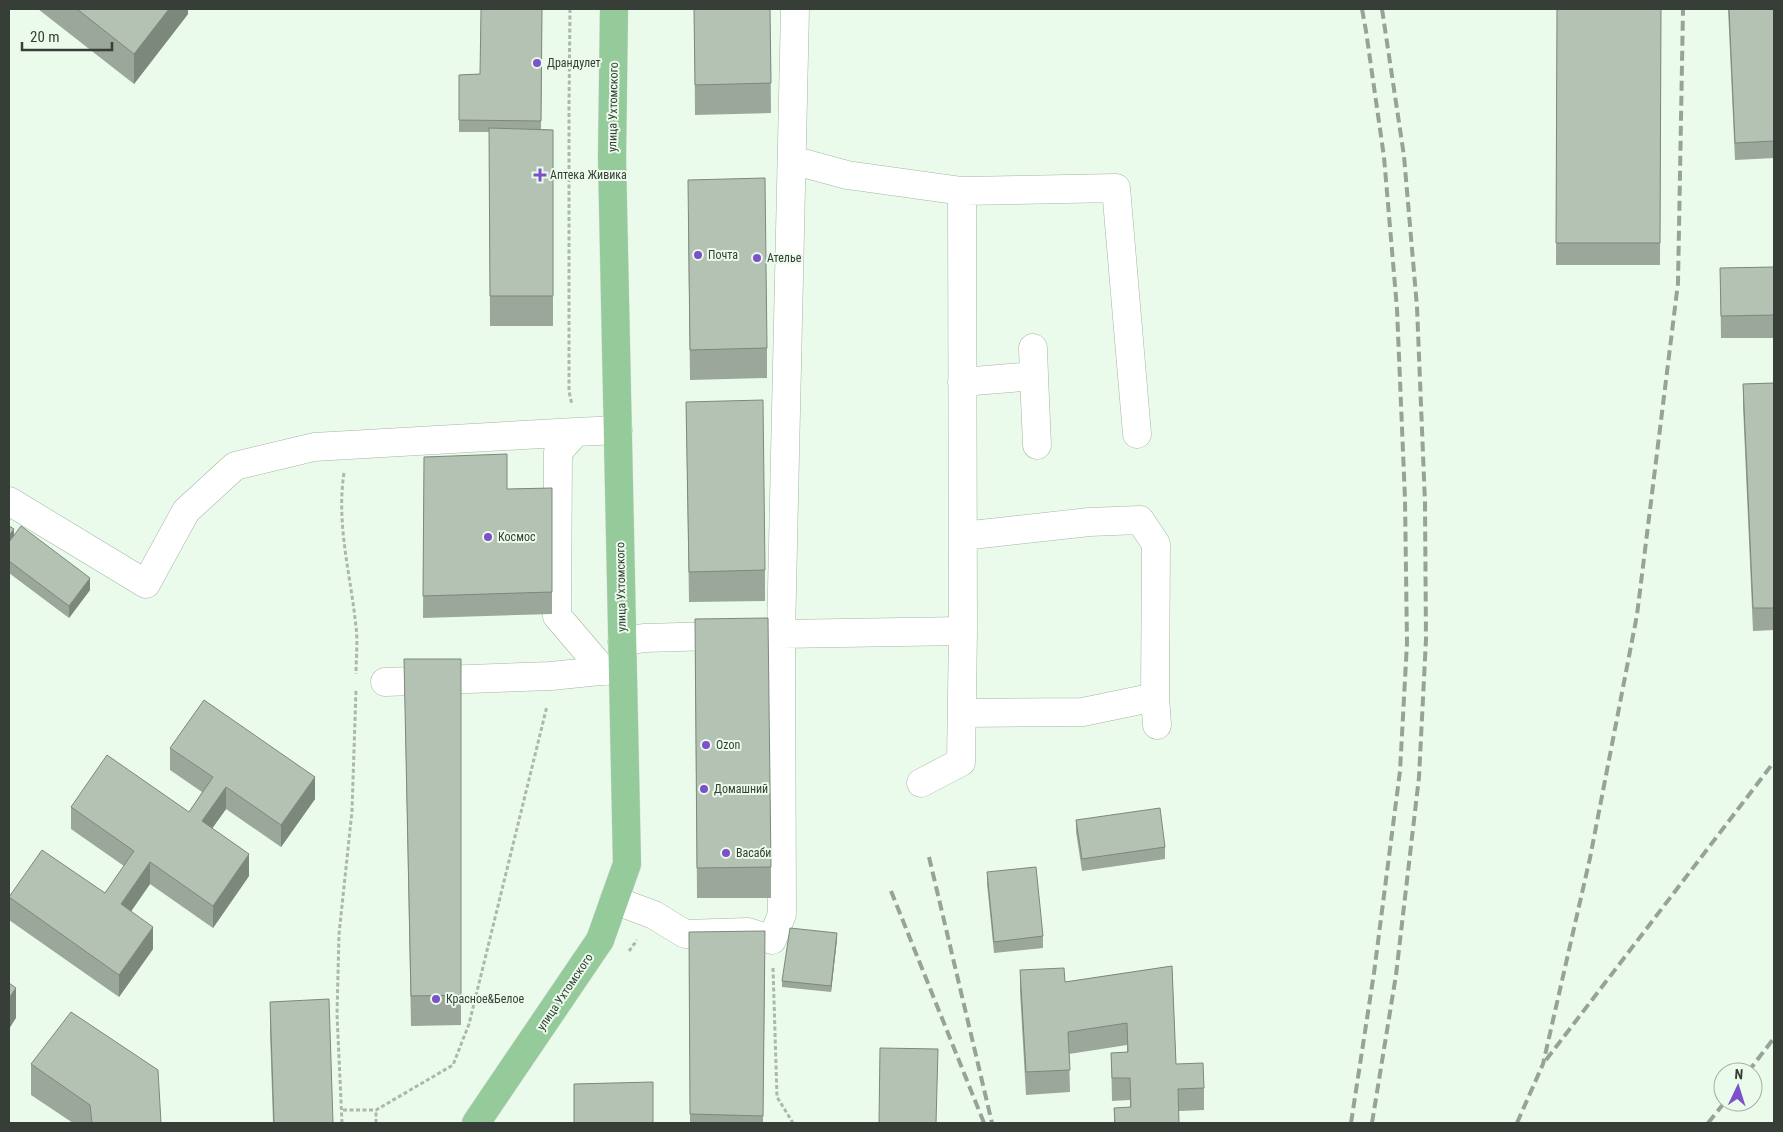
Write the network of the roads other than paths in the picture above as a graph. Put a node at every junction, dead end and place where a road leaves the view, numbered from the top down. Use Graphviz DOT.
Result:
graph roads {
  1 [pos="614,9"];
  2 [pos="795,9"];
  3 [pos="792,160"];
  4 [pos="962,191"];
  5 [pos="1033,348"];
  6 [pos="1034,376"];
  7 [pos="962,382"];
  8 [pos="618,430"];
  9 [pos="576,432"];
  10 [pos="1137,434"];
  11 [pos="1037,444"];
  12 [pos="9,501"];
  13 [pos="963,536"];
  14 [pos="963,630"];
  15 [pos="781,634"];
  16 [pos="622,641"];
  17 [pos="613,670"];
  18 [pos="385,682"];
  19 [pos="1155,697"];
  20 [pos="962,713"];
  21 [pos="1157,725"];
  22 [pos="921,783"];
  23 [pos="614,900"];
  24 [pos="476,1123"];
  1 -- 8 [label="main road, улица Ухтомского"];
  2 -- 3 [label="lane"];
  3 -- 4 [label="lane"];
  3 -- 15 [label="lane"];
  4 -- 7 [label="lane"];
  4 -- 10 [label="lane"];
  5 -- 6 [label="lane"];
  6 -- 7 [label="lane"];
  6 -- 11 [label="lane"];
  7 -- 13 [label="lane"];
  8 -- 9 [label="lane"];
  8 -- 16 [label="main road, улица Ухтомского"];
  9 -- 12 [label="lane"];
  9 -- 17 [label="lane"];
  13 -- 14 [label="lane"];
  13 -- 19 [label="lane"];
  14 -- 15 [label="lane"];
  14 -- 20 [label="lane"];
  15 -- 16 [label="lane"];
  15 -- 23 [label="lane"];
  16 -- 17 [label="main road, улица Ухтомского"];
  17 -- 18 [label="lane"];
  17 -- 23 [label="main road, улица Ухтомского"];
  19 -- 20 [label="lane"];
  19 -- 21 [label="lane"];
  20 -- 22 [label="lane"];
  23 -- 24 [label="main road, улица Ухтомского"];
}
